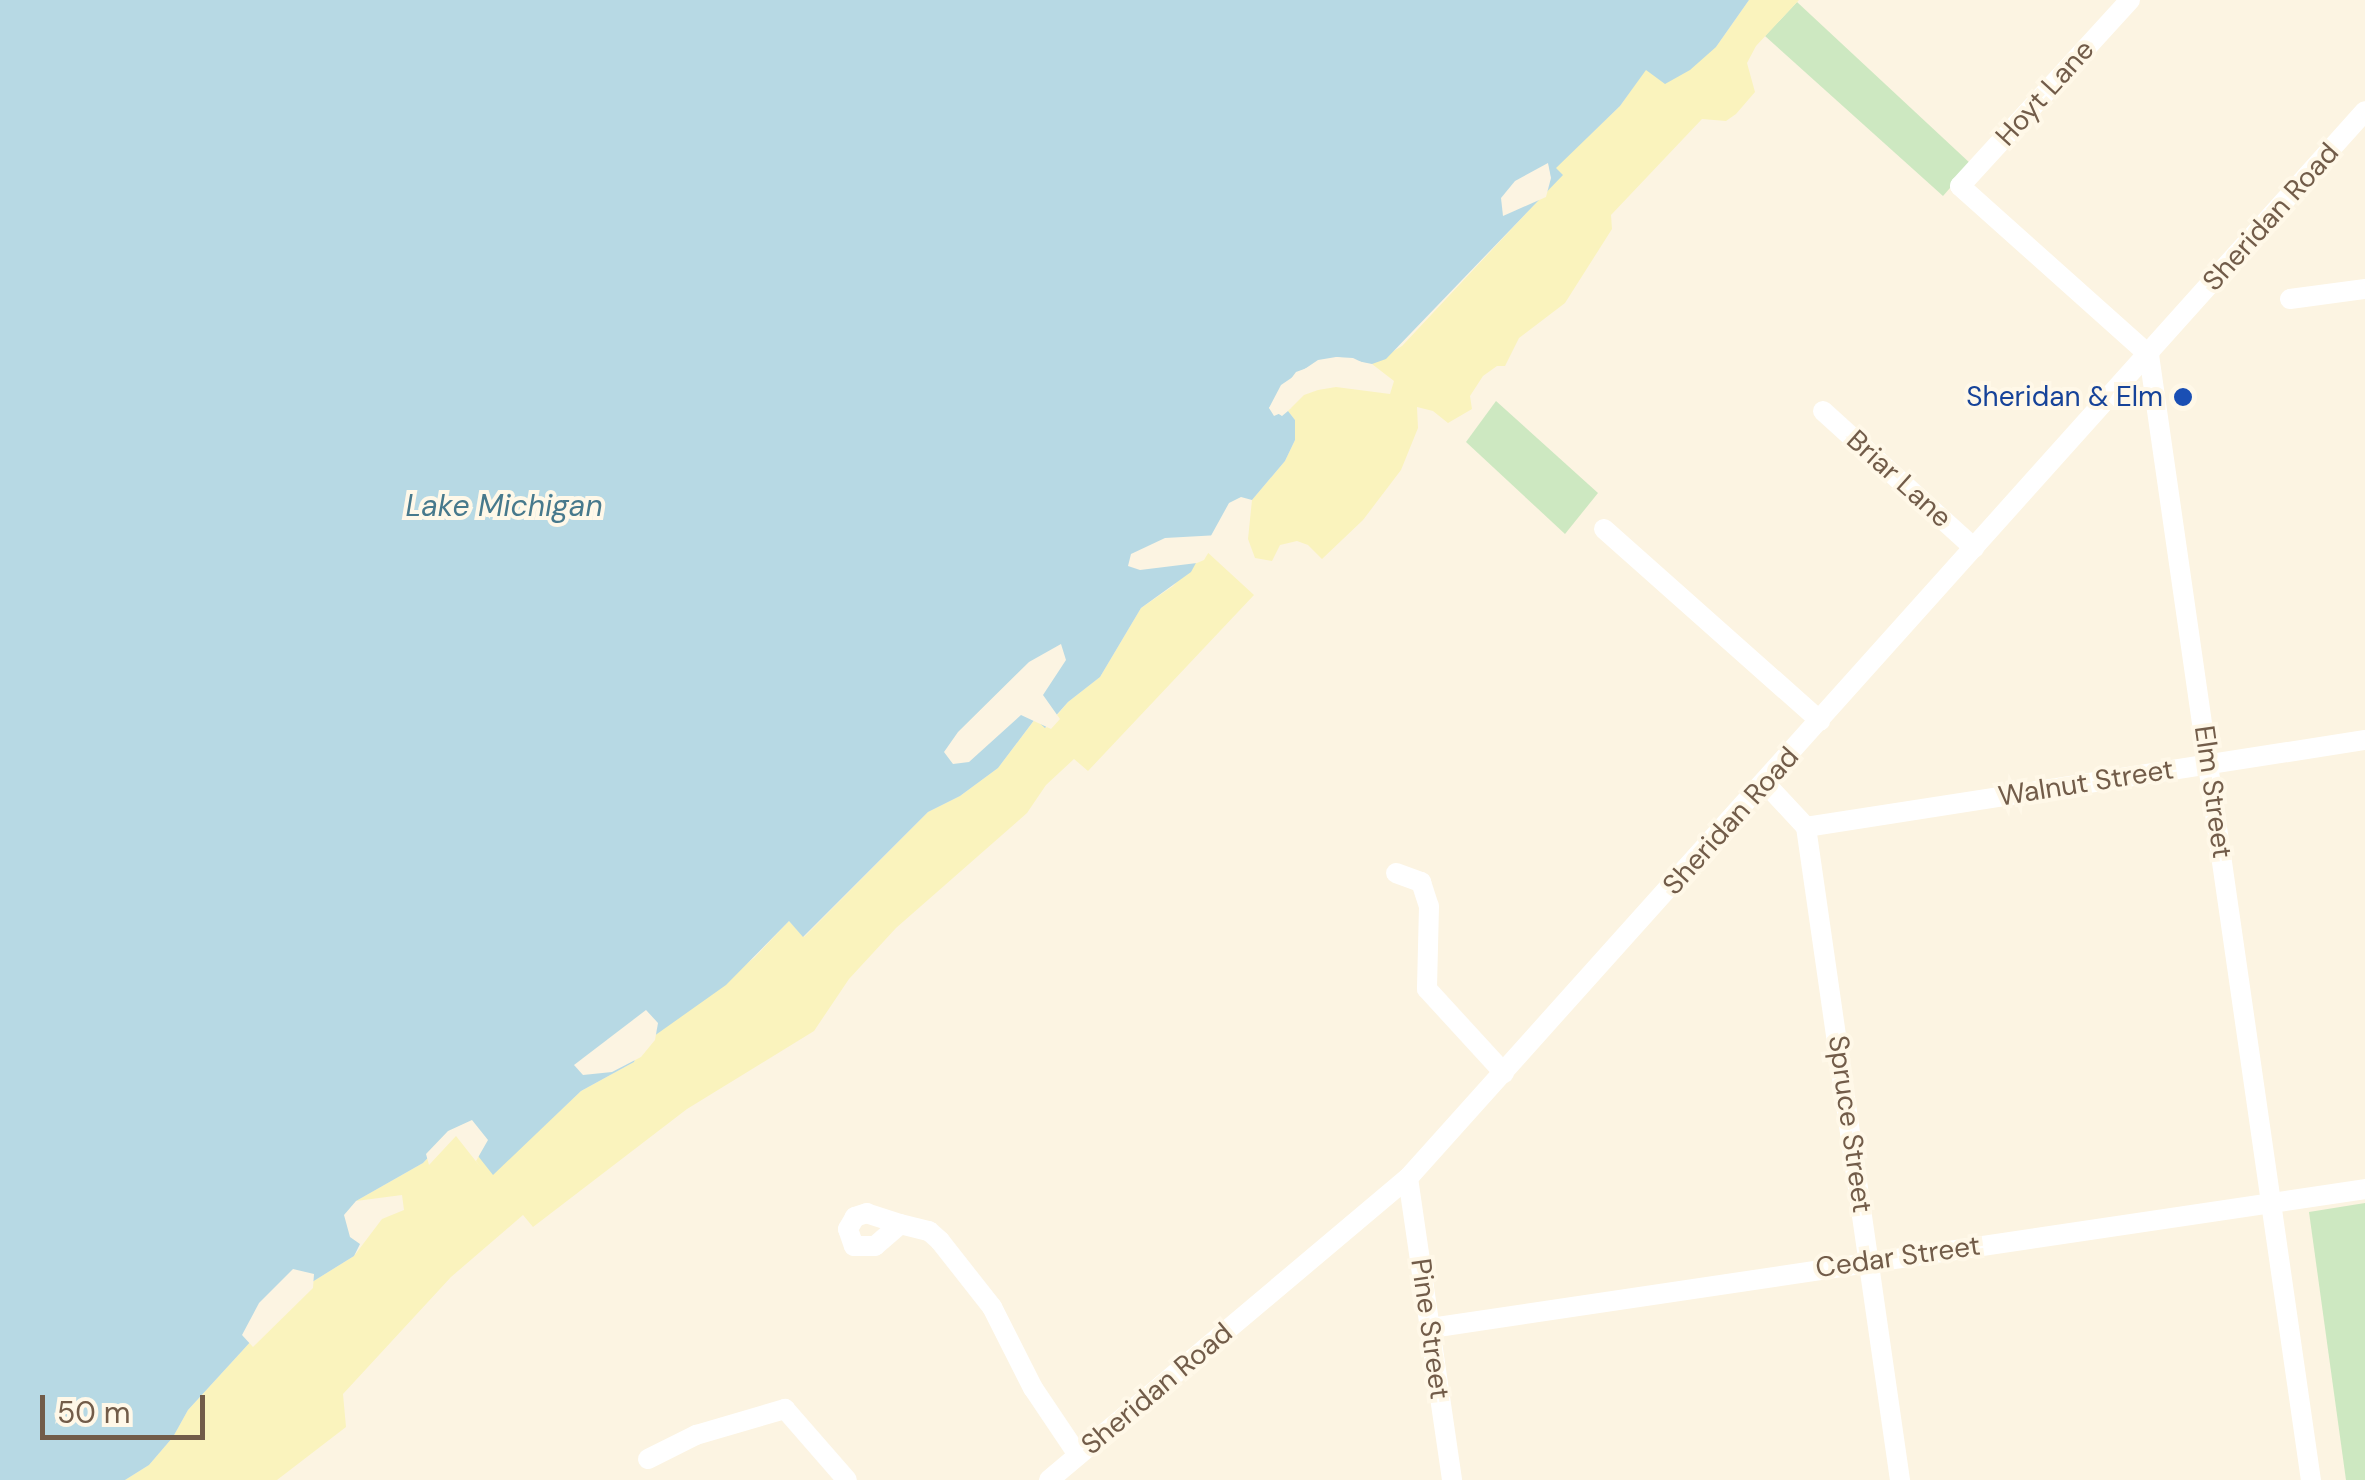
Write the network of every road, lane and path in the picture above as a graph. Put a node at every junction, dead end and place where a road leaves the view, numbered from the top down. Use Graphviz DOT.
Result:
graph roads {
  1 [pos="2130,0"];
  2 [pos="2365,111"];
  3 [pos="2365,289"];
  4 [pos="2290,299"];
  5 [pos="2149,355"];
  6 [pos="1823,411"];
  7 [pos="1604,529"];
  8 [pos="1974,548"];
  9 [pos="1820,721"];
  10 [pos="2365,740"];
  11 [pos="2208,763"];
  12 [pos="1765,783"];
  13 [pos="1806,827"];
  14 [pos="1396,874"];
  15 [pos="1504,1072"];
  16 [pos="1408,1178"];
  17 [pos="2365,1189"];
  18 [pos="2271,1204"];
  19 [pos="900,1224"];
  20 [pos="1870,1260"];
  21 [pos="1430,1328"];
  22 [pos="1078,1455"];
  23 [pos="648,1459"];
  24 [pos="848,1480"];
  25 [pos="1049,1480"];
  26 [pos="1452,1480"];
  27 [pos="1900,1480"];
  28 [pos="2312,1480"];
  1 -- 5 [label="street, Hoyt Lane"];
  2 -- 5 [label="street, Sheridan Road"];
  3 -- 4 [label="street"];
  5 -- 8 [label="street, Sheridan Road"];
  5 -- 11 [label="street, Elm Street"];
  6 -- 8 [label="street, Briar Lane"];
  7 -- 9 [label="street"];
  8 -- 9 [label="street, Sheridan Road"];
  9 -- 12 [label="street, Sheridan Road"];
  10 -- 11 [label="street, Walnut Street"];
  11 -- 13 [label="street, Walnut Street"];
  11 -- 18 [label="street, Elm Street"];
  12 -- 13 [label="street"];
  12 -- 15 [label="street, Sheridan Road"];
  13 -- 20 [label="street, Spruce Street"];
  14 -- 15 [label="street"];
  15 -- 16 [label="street, Sheridan Road"];
  16 -- 21 [label="street, Pine Street"];
  16 -- 22 [label="street, Sheridan Road"];
  17 -- 18 [label="street, Cedar Street"];
  18 -- 20 [label="street, Cedar Street"];
  18 -- 28 [label="street, Elm Street"];
  19 -- 22 [label="street"];
  20 -- 21 [label="street, Cedar Street"];
  20 -- 27 [label="street, Spruce Street"];
  21 -- 26 [label="street, Pine Street"];
  22 -- 25 [label="street, Sheridan Road"];
  23 -- 24 [label="street"];
}
